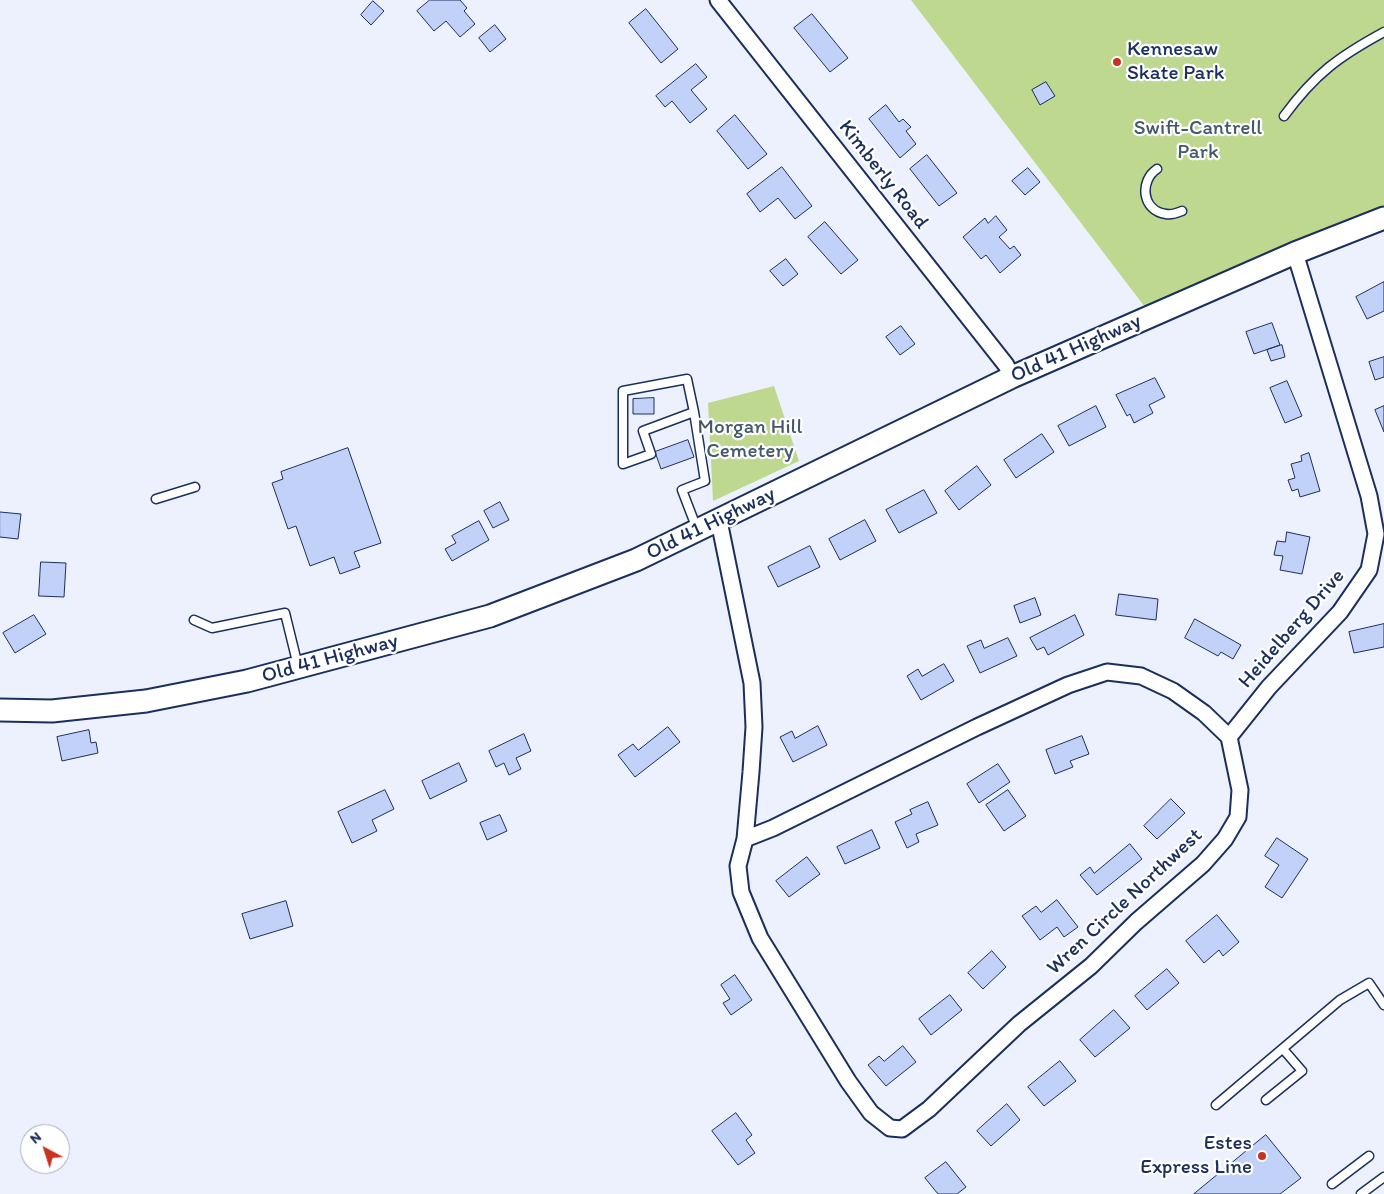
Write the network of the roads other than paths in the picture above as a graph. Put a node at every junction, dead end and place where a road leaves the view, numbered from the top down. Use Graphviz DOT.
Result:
graph roads {
  1 [pos="718,0"];
  2 [pos="1384,32"];
  3 [pos="1284,116"];
  4 [pos="1157,168"];
  5 [pos="1182,211"];
  6 [pos="1384,218"];
  7 [pos="1295,253"];
  8 [pos="1012,377"];
  9 [pos="694,412"];
  10 [pos="195,487"];
  11 [pos="156,499"];
  12 [pos="719,521"];
  13 [pos="698,531"];
  14 [pos="194,620"];
  15 [pos="298,666"];
  16 [pos="0,710"];
  17 [pos="1229,737"];
  18 [pos="745,839"];
  19 [pos="1384,1005"];
  20 [pos="1283,1049"];
  21 [pos="1266,1100"];
  22 [pos="1216,1105"];
  23 [pos="1369,1156"];
  24 [pos="1384,1176"];
  25 [pos="1332,1184"];
  26 [pos="1361,1194"];
  1 -- 8 [label="street, Kimberly Road"];
  2 -- 3 [label="lane"];
  4 -- 5 [label="lane"];
  6 -- 7 [label="main road, Old 41 Highway"];
  7 -- 8 [label="main road, Old 41 Highway"];
  7 -- 17 [label="street, Heidelberg Drive"];
  8 -- 12 [label="main road, Old 41 Highway"];
  9 -- 9 [label="lane"];
  9 -- 13 [label="lane"];
  10 -- 11 [label="lane"];
  12 -- 13 [label="main road, Old 41 Highway"];
  12 -- 18 [label="street"];
  13 -- 15 [label="main road, Old 41 Highway"];
  14 -- 15 [label="lane"];
  15 -- 16 [label="main road, Old 41 Highway"];
  17 -- 18 [label="street"];
  17 -- 18 [label="street, Wren Circle Northwest"];
  19 -- 20 [label="lane"];
  20 -- 21 [label="lane"];
  20 -- 22 [label="lane"];
  23 -- 25 [label="lane"];
  24 -- 26 [label="lane"];
}
